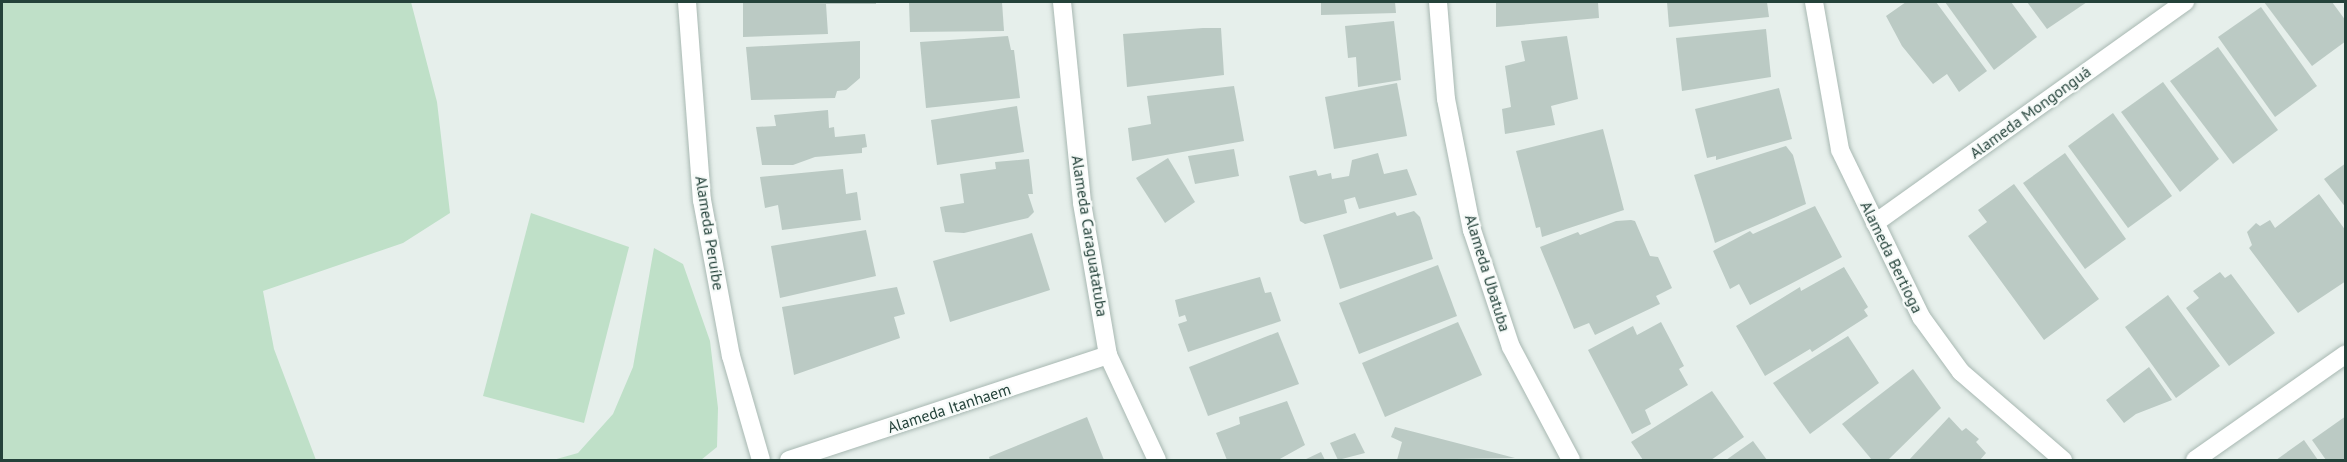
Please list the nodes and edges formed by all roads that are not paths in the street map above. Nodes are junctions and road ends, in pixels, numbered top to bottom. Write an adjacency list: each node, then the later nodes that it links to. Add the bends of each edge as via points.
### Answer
1 (687, 2): 9 (street, Alameda Peruíbe, via 702,200 731,356)
2 (1062, 2): 7 (street, Alameda Caraguatatuba, via 1082,203)
3 (1438, 2): 12 (street, Alameda Ubatuba, via 1446,99 1472,230 1511,347)
4 (1814, 2): 6 (street, Alameda Bertioga, via 1840,150)
5 (2185, 2): 6 (street, Alameda Mongonguá)
6 (1875, 223): 13 (street, Alameda Bertioga, via 1921,317 1961,372)
7 (1108, 354): 10 (street, Alameda Itanhaem); 11 (street, Alameda Caraguatatuba)
8 (2346, 354): 14 (street)
9 (761, 460)
10 (789, 460)
11 (1157, 460)
12 (1571, 460)
13 (2063, 460)
14 (2195, 460)

